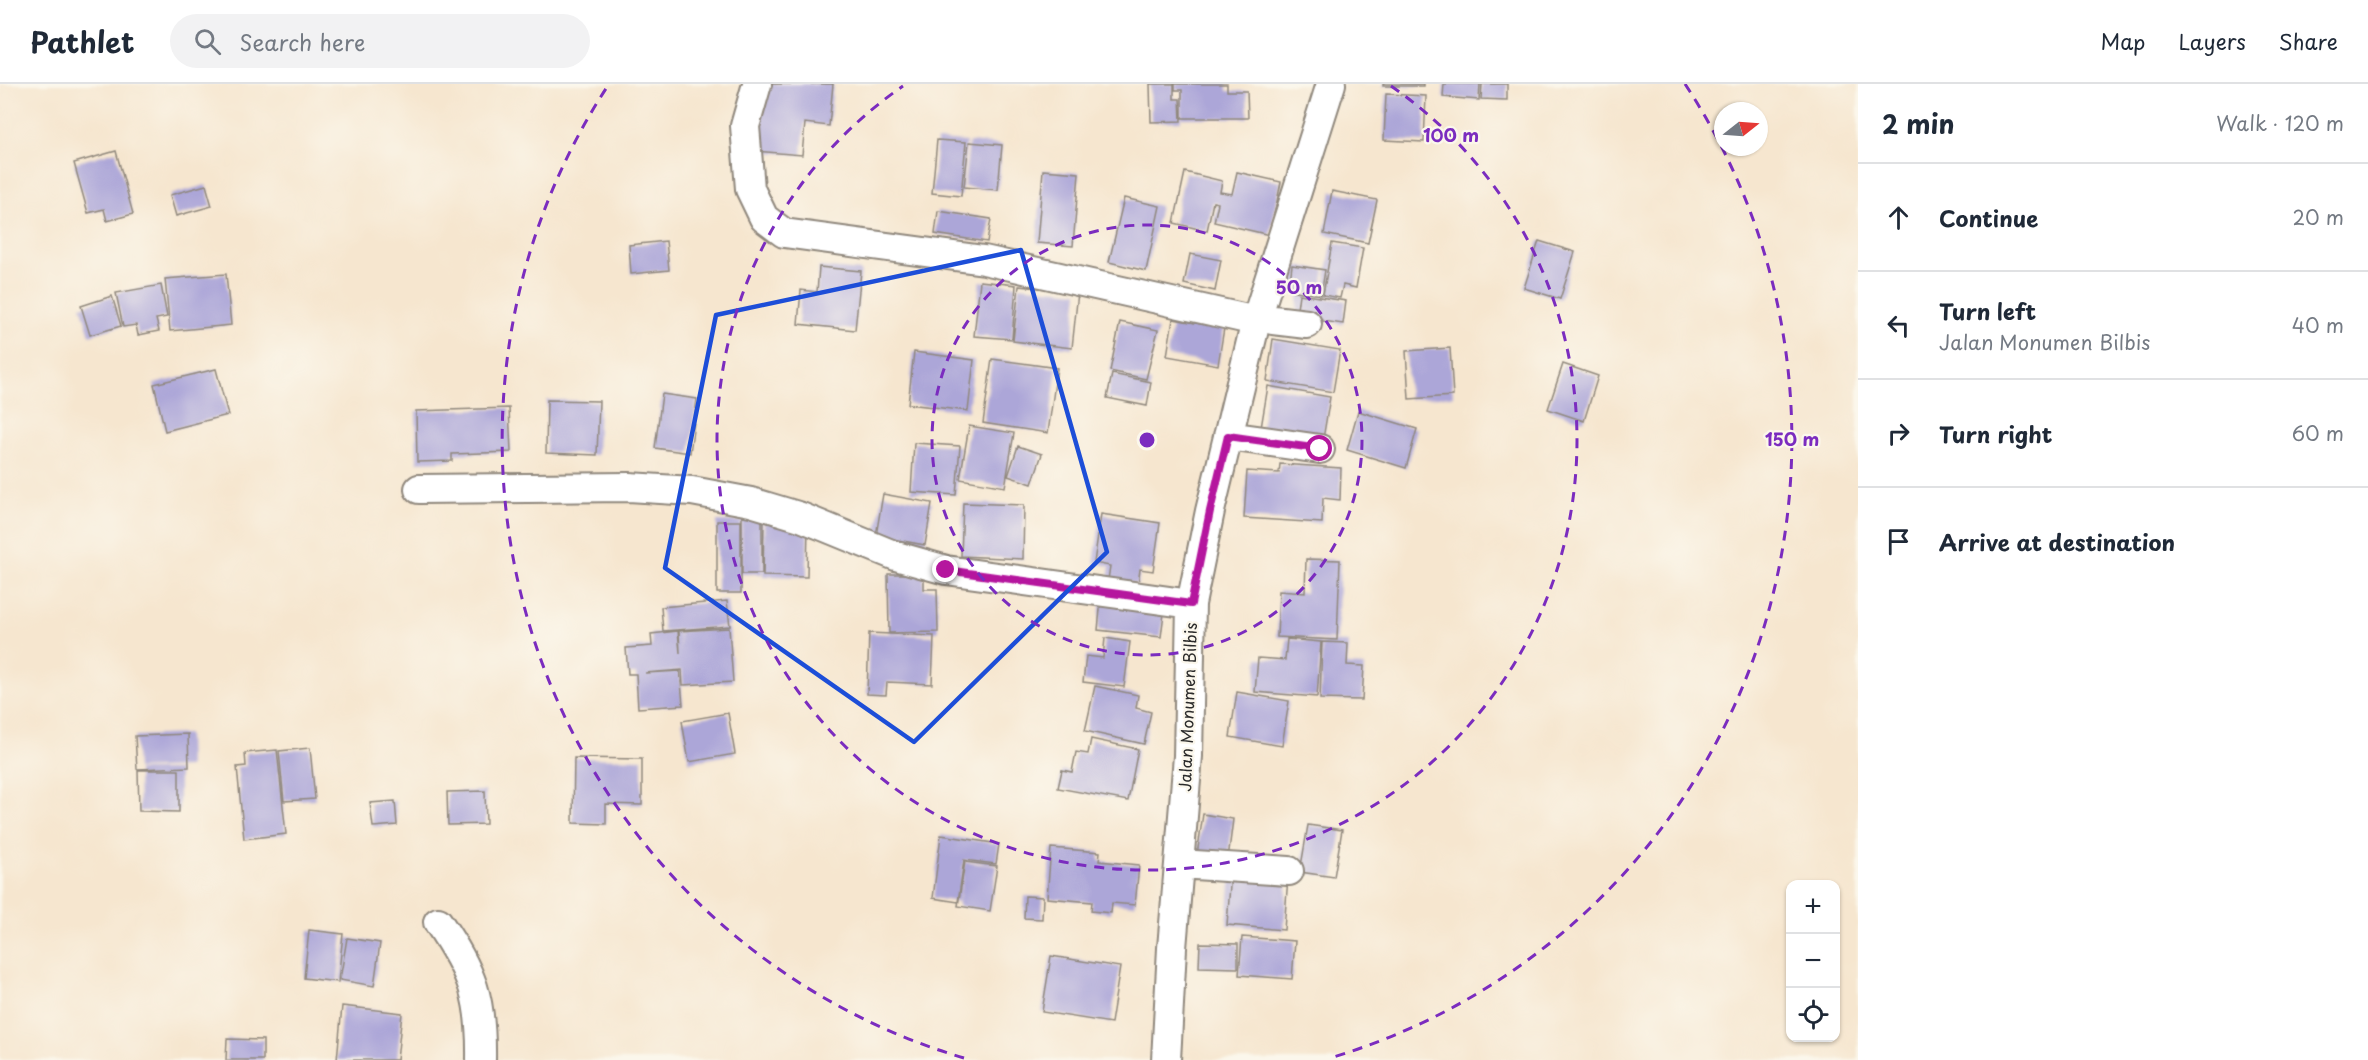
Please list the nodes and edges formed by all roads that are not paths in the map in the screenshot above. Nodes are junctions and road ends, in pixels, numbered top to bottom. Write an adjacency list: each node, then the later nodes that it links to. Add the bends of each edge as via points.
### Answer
1 (757, 84): 4 (street, via 745,126 750,189 764,218 784,233 984,260)
2 (1331, 84): 4 (street, Jalan Monumen Bilbis)
3 (1289, 260): 4 (street)
4 (1264, 320): 5 (street); 6 (street, Jalan Monumen Bilbis)
5 (1307, 324)
6 (1236, 437): 7 (street); 9 (street, Jalan Monumen Bilbis, via 1210,511)
7 (1320, 449)
8 (419, 489): 9 (street, via 629,487 692,491 791,514 896,556 946,570)
9 (1191, 604): 10 (street, Jalan Monumen Bilbis, via 1188,756)
10 (1179, 864): 11 (street); 14 (street, Jalan Monumen Bilbis)
11 (1288, 871)
12 (438, 922): 13 (street, via 469,972 479,1006)
13 (480, 1060)
14 (1166, 1060)

